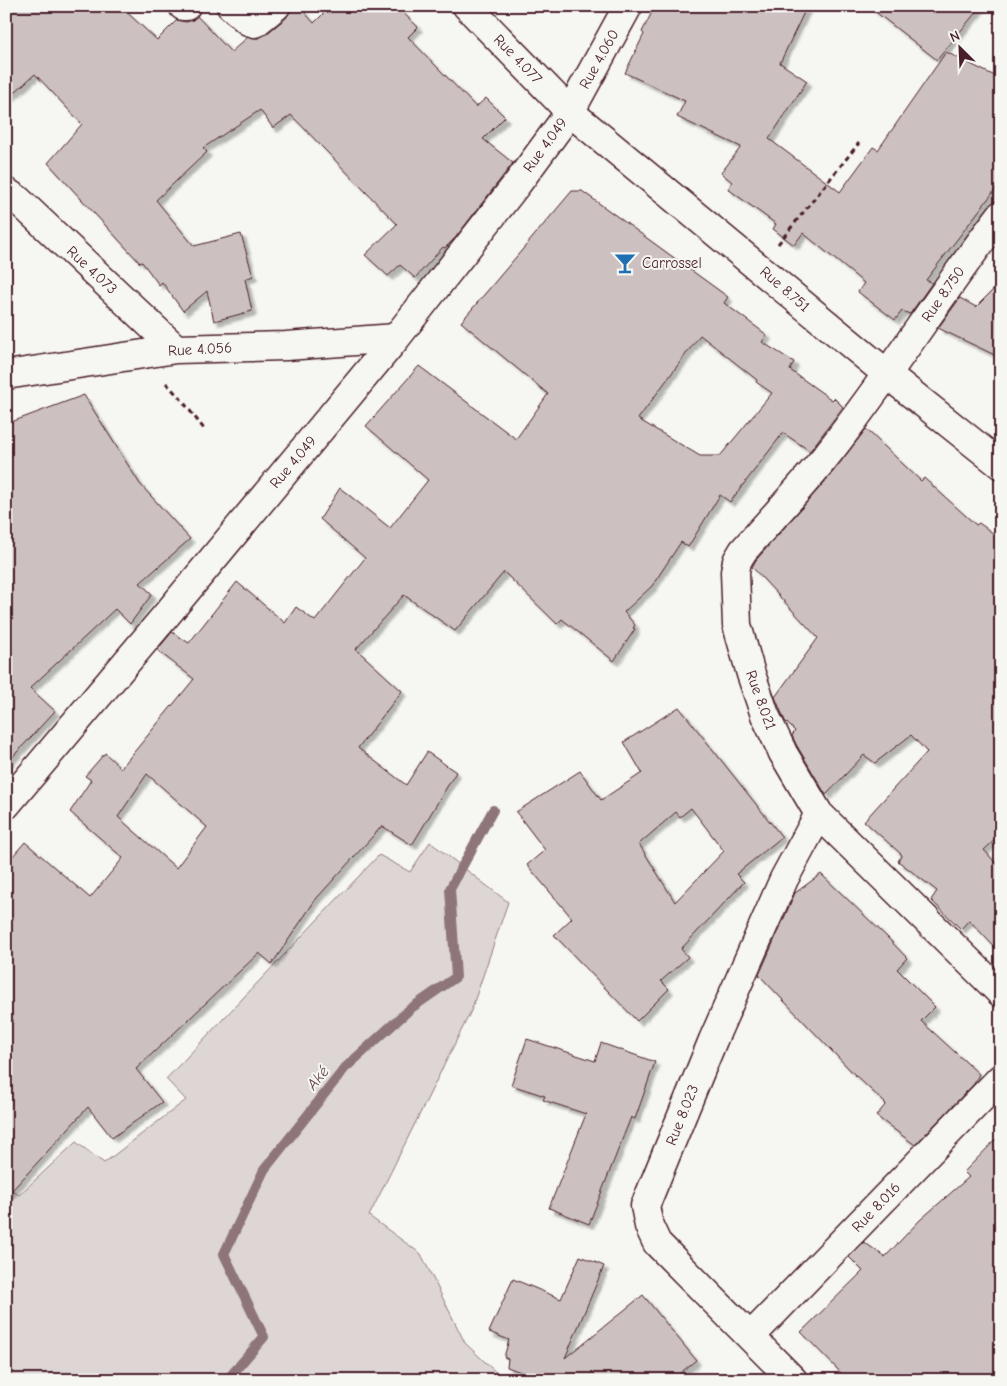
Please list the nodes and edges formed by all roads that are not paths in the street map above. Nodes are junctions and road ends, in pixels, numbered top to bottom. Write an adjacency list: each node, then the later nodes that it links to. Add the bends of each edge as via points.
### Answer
1 (231, 6): 2 (street, via 255,23)
2 (276, 6)
3 (467, 6): 5 (street, Rue 4.077)
4 (628, 6): 5 (street, Rue 4.060)
5 (570, 112): 8 (street, Rue 4.049); 10 (street, Rue 8.751)
6 (6, 192): 9 (street, Rue 4.073)
7 (1001, 215): 10 (street, Rue 8.750)
8 (396, 338): 9 (street, Rue 4.056); 13 (street, Rue 4.049)
9 (176, 349): 11 (street, Rue 4.056)
10 (887, 374): 12 (street, Rue 8.751); 14 (street, Rue 8.021, via 826,456 743,550 735,572 737,625 764,715)
11 (6, 375)
12 (1001, 465)
13 (6, 805)
14 (819, 814): 15 (street, Rue 8.021); 17 (street, Rue 8.023, via 776,897 645,1206 649,1226 657,1242)
15 (1001, 993)
16 (1001, 1078): 17 (street, Rue 8.016)
17 (752, 1336): 18 (street, Rue 8.023)
18 (793, 1380)

